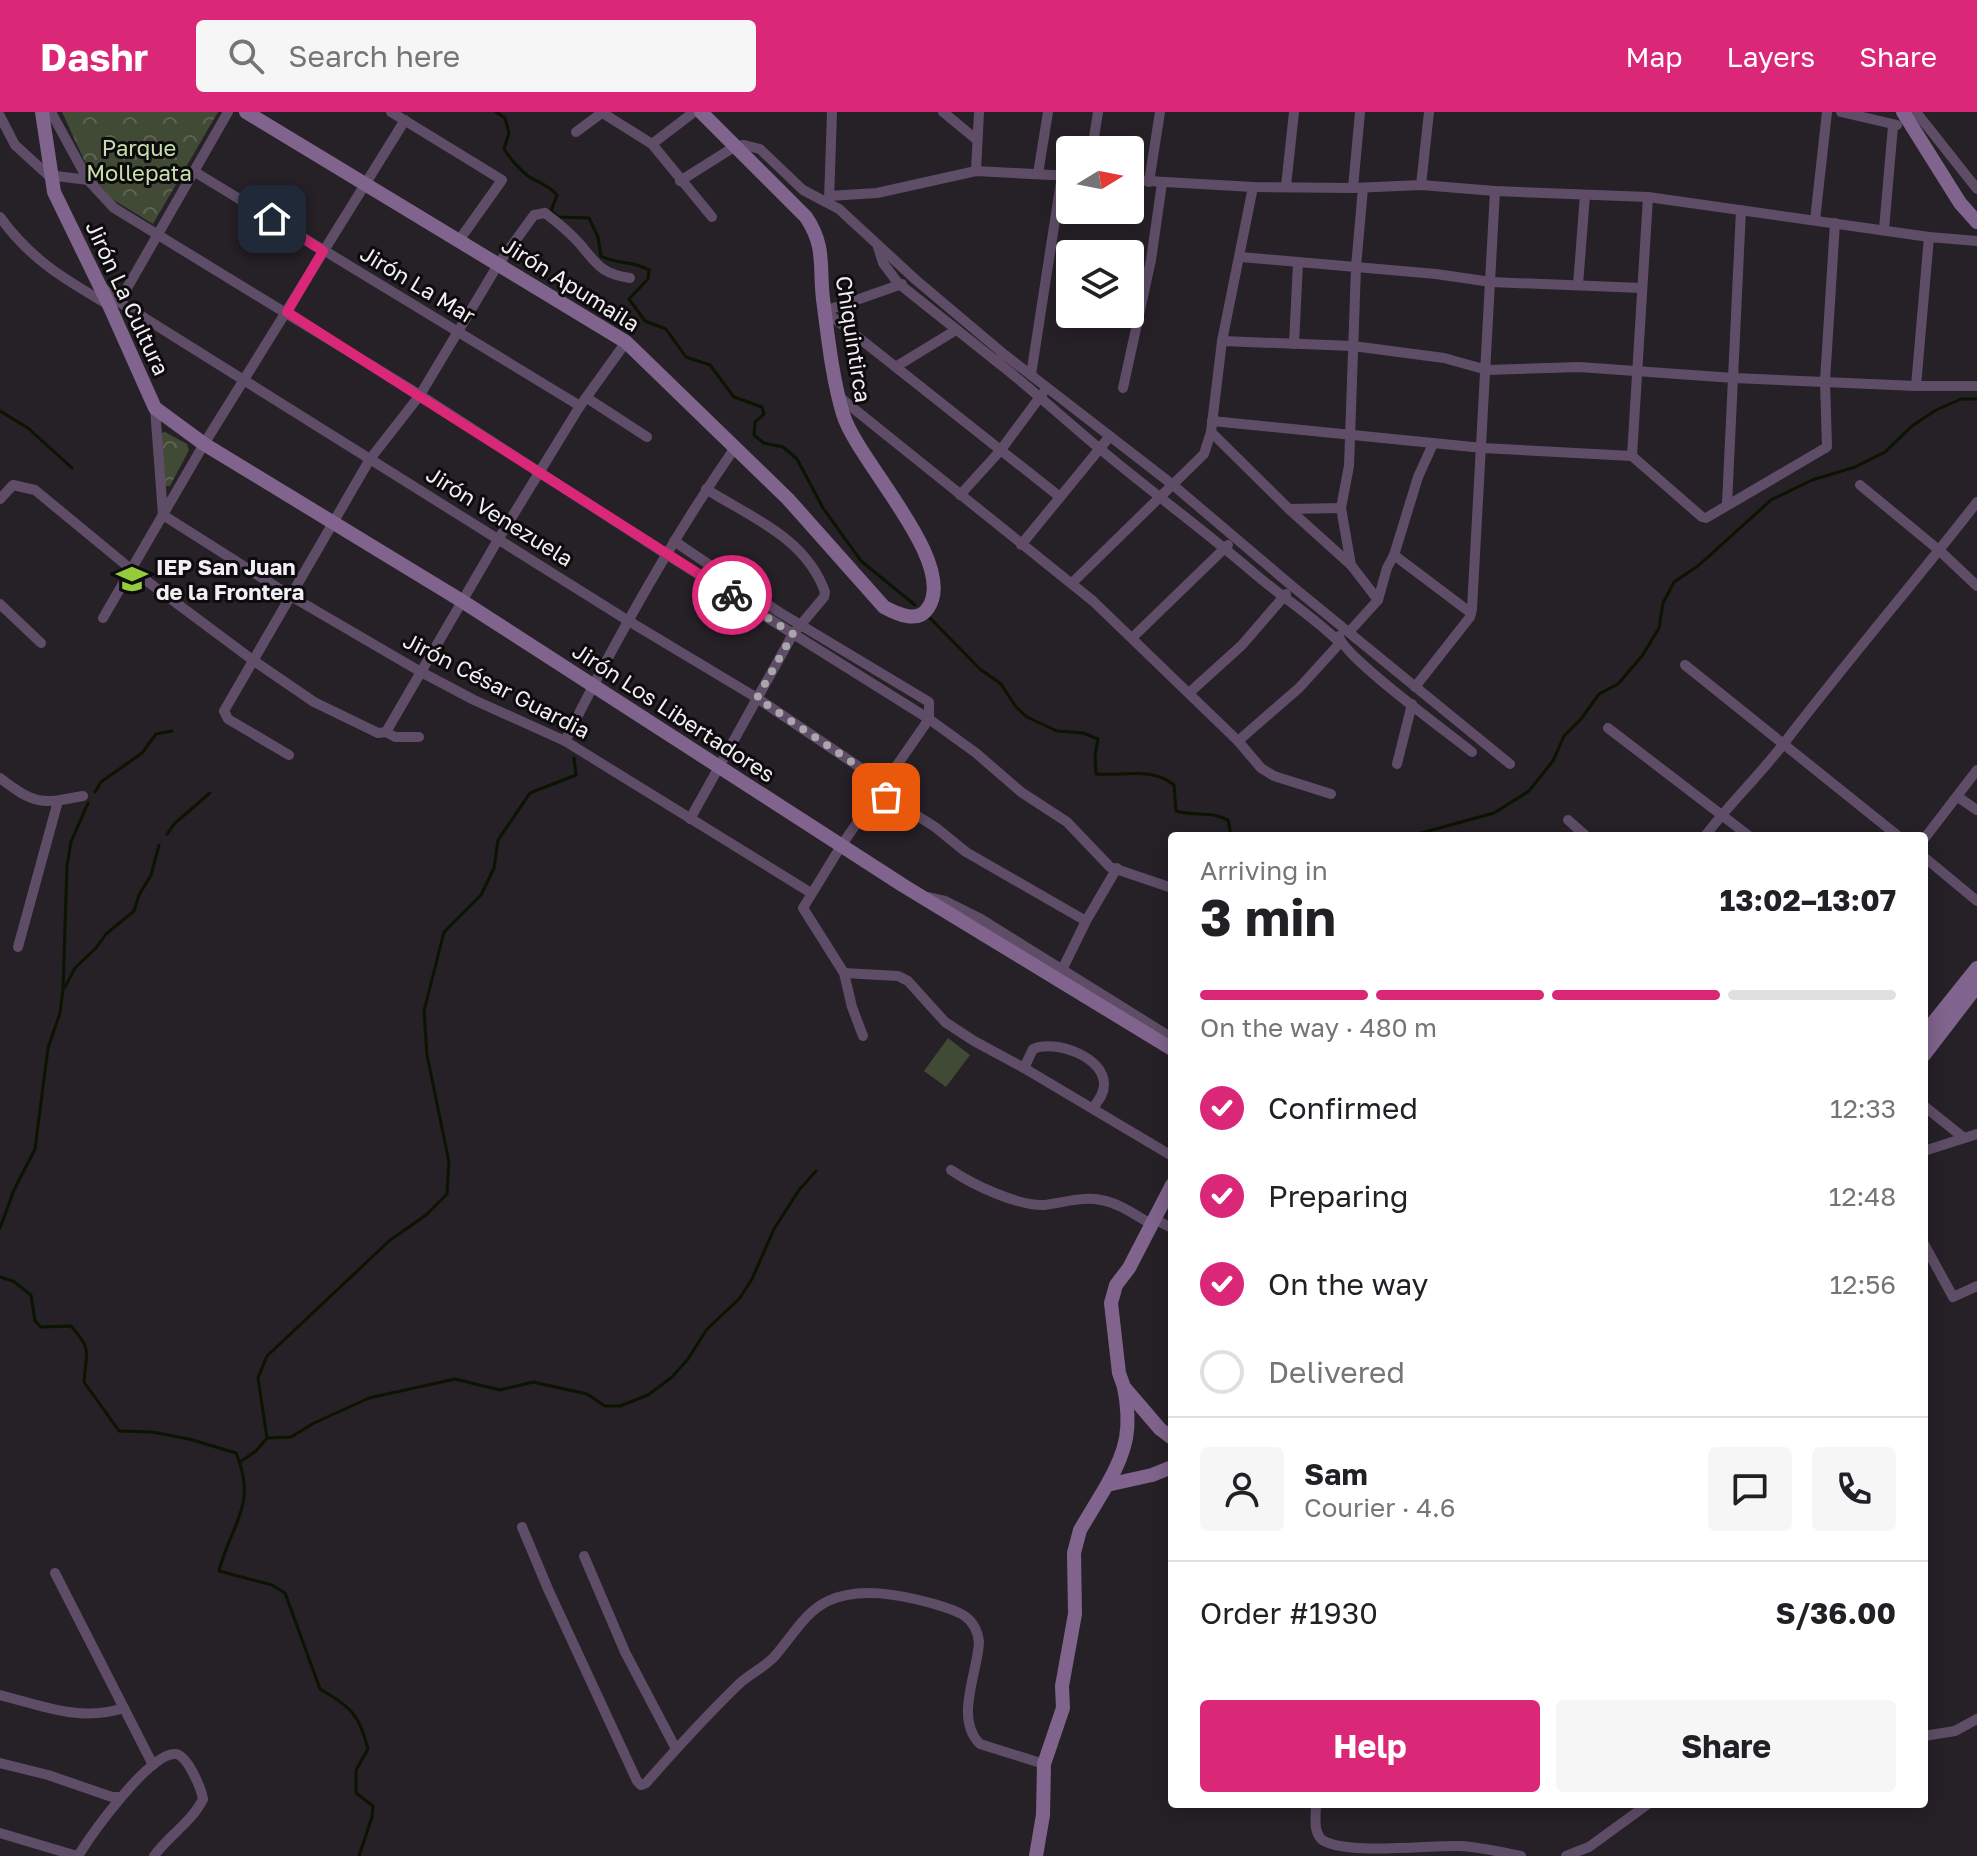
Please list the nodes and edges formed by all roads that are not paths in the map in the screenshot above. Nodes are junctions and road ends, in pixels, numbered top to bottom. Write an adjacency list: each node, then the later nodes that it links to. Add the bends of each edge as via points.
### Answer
1 (42, 112): 32 (street, Jirón La Cultura)
2 (51, 112): 33 (street)
3 (228, 112): 29 (street)
4 (246, 112): 37 (street, Jirón Apumaila)
5 (391, 112): 21 (street)
6 (602, 112): 23 (street); 26 (street)
7 (832, 112): 47 (street)
8 (942, 112): 25 (street)
9 (979, 112): 25 (street)
10 (1048, 112): 30 (street)
11 (1098, 112): 24 (street)
12 (1160, 112): 36 (street)
13 (1294, 112): 40 (street)
14 (1360, 112): 42 (street)
15 (1429, 112): 39 (street)
16 (1827, 112): 51 (street)
17 (1841, 112): 22 (street)
18 (703, 114): 26 (street); 27 (street, Chiquintirca)
19 (1909, 115): 22 (street); 43 (street); 52 (street, via 1960,203)
20 (0, 116): 32 (street, via 15,145)
21 (405, 120): 37 (street); 58 (street, via 502,180)
22 (1893, 126): 55 (street)
23 (576, 132)
24 (1094, 136)
25 (977, 140): 28 (street)
26 (652, 144): 34 (street)
27 (734, 147): 34 (street); 47 (street, via 760,149 803,190); 73 (street, Chiquintirca, via 818,235)
28 (976, 171): 30 (street); 47 (street)
29 (195, 172): 56 (street); 61 (street, Jirón La Mar)
30 (1038, 174): 31 (street)
31 (1056, 175)
32 (51, 176): 33 (street); 72 (street, Jirón La Cultura, via 97,282)
33 (88, 180): 56 (street, via 114,208)
34 (680, 181): 50 (street)
35 (1144, 181): 36 (street)
36 (1149, 182): 38 (street)
37 (363, 183): 58 (street, Jirón Apumaila); 61 (street)
38 (1162, 183): 41 (street); 91 (street)
39 (1421, 185): 42 (street); 44 (street)
40 (1286, 186): 41 (street); 42 (street)
41 (1253, 187): 62 (street)
42 (1358, 188): 65 (street)
43 (1977, 189)
44 (1495, 191): 45 (street); 68 (street)
45 (1585, 195): 46 (street); 70 (street)
46 (1648, 197): 48 (street); 71 (street)
47 (829, 200): 60 (street)
48 (1741, 210): 51 (street); 86 (street)
49 (0, 217): 72 (street, Jirón Venezuela, via 51,271)
50 (712, 217)
51 (1815, 220): 53 (street)
52 (1977, 222)
53 (1835, 223): 55 (street); 88 (street)
54 (1058, 224): 85 (street)
55 (1884, 229): 57 (street)
56 (157, 234): 72 (street); 74 (street)
57 (1929, 237): 59 (street); 89 (street)
58 (460, 239): 63 (street, Jirón Apumaila)
59 (1977, 241)
60 (878, 245): 67 (street); 69 (street, via 883,263)
61 (323, 251): 74 (street); 75 (street, Jirón La Mar)
62 (1241, 257): 64 (street); 77 (street)
63 (499, 263): 66 (street, via 534,215 545,213 601,269); 75 (street); 78 (street, Jirón Apumaila)
64 (1298, 263): 65 (street); 79 (street)
65 (1356, 267): 68 (street); 80 (street)
66 (630, 278)
67 (916, 280): 69 (street); 81 (street)
68 (1491, 282): 70 (street); 83 (street)
69 (900, 284): 73 (street); 76 (street)
70 (1578, 285): 71 (street)
71 (1642, 288): 84 (street)
72 (114, 303): 87 (street, Jirón Venezuela); 96 (street, Jirón La Cultura)
73 (825, 311): 82 (street); 94 (street, Chiquintirca)
74 (287, 312): 87 (street); 93 (street)
75 (458, 330): 93 (street); 95 (street, Jirón La Mar)
76 (956, 330): 81 (street); 82 (street)
77 (1222, 341): 79 (street); 97 (street)
78 (626, 342): 95 (street); 103 (street, Jirón Apumaila)
79 (1294, 344): 80 (street)
80 (1353, 346): 83 (street, via 1444,358); 98 (street)
81 (1001, 358): 85 (street); 92 (street)
82 (897, 366): 106 (street)
83 (1487, 370): 84 (street); 104 (street)
84 (1637, 370): 86 (street); 107 (street)
85 (1031, 375): 92 (street)
86 (1734, 378): 88 (street); 120 (street)
87 (244, 380): 101 (street); 108 (street, Jirón Venezuela)
88 (1825, 381): 89 (street); 120 (street, via 1824,451)
89 (1916, 386): 90 (street)
90 (1977, 386)
91 (1123, 388)
92 (1044, 392): 99 (street); 105 (street); 106 (street)
93 (420, 395): 108 (street); 109 (street)
94 (838, 396): 115 (street); 139 (street, Chiquintirca, via 849,431 930,561)
95 (584, 402): 100 (street, Jirón La Mar); 109 (street)
96 (155, 408): 101 (street, Jirón Los Libertadores); 123 (street)
97 (1212, 426): 98 (street); 111 (street, via 1204,454); 122 (street)
98 (1351, 435): 102 (street); 121 (street)
99 (1110, 436): 105 (street); 111 (street)
100 (647, 437)
101 (204, 444): 123 (street); 124 (street, Jirón Los Libertadores)
102 (1433, 444): 104 (street); 132 (street)
103 (736, 446): 113 (street); 139 (street, Jirón Apumaila, via 884,607 901,615 920,615)
104 (1483, 448): 107 (street); 144 (street)
105 (1099, 449): 116 (street); 117 (street)
106 (1000, 451): 115 (street); 116 (street)
107 (1632, 456): 120 (street, via 1703,518)
108 (370, 459): 124 (street); 125 (street, Jirón Venezuela)
109 (542, 472): 125 (street); 131 (street)
110 (13, 485): 114 (street); 118 (street); 134 (street, via 35,490)
111 (1173, 485): 117 (street); 126 (street)
112 (1860, 485): 130 (street)
113 (706, 489): 127 (street); 148 (street, via 795,544 807,557 825,592)
114 (0, 491)
115 (960, 495): 128 (street)
116 (1060, 497): 128 (street)
117 (1162, 497): 129 (street); 135 (street)
118 (0, 499)
119 (1977, 502): 130 (street)
120 (1727, 504)
121 (1341, 508): 122 (street); 133 (street)
122 (1289, 509): 133 (street)
123 (163, 515): 134 (street); 138 (street, Jirón César Guardia)
124 (332, 524): 138 (street); 142 (street, Jirón Los Libertadores)
125 (499, 538): 142 (street); 146 (street, Jirón Venezuela)
126 (1235, 538): 129 (street); 136 (street)
127 (674, 541): 131 (street); 148 (street)
128 (1021, 545): 135 (street)
129 (1225, 548): 140 (street); 151 (street)
130 (1940, 551): 137 (street); 168 (street)
131 (666, 554): 146 (street); 150 (street)
132 (1394, 555): 141 (street); 144 (street)
133 (1351, 565): 141 (street)
134 (132, 570): 145 (street); 154 (street)
135 (1072, 583): 151 (street)
136 (1292, 586): 140 (street); 147 (street)
137 (1977, 586)
138 (289, 595): 154 (street); 156 (street, Jirón César Guardia)
139 (934, 596)
140 (1283, 598): 153 (street); 159 (street)
141 (1378, 600): 149 (street)
142 (462, 601): 156 (street); 157 (street, Jirón Los Libertadores)
143 (0, 604): 152 (street)
144 (1471, 613): 158 (street)
145 (103, 618)
146 (627, 620): 157 (street); 160 (street, Jirón Venezuela)
147 (1337, 622): 149 (street); 153 (street)
148 (801, 624): 150 (street); 162 (street, via 927,700)
149 (1349, 632): 158 (street)
150 (793, 634): 160 (street); 162 (street)
151 (1133, 637): 159 (street)
152 (41, 643)
153 (1340, 643): 161 (street); 167 (street, via 1299,688)
154 (254, 661): 164 (street, via 314,702); 170 (street, via 224,711 228,719)
155 (1685, 665): 168 (street)
156 (421, 672): 164 (street); 166 (street, Jirón César Guardia)
157 (593, 685): 166 (street); 173 (street, Jirón Los Libertadores)
158 (1415, 687): 172 (street)
159 (1189, 693): 167 (street)
160 (757, 698): 173 (street); 176 (street, Jirón Venezuela)
161 (1412, 704): 169 (street); 171 (street)
162 (929, 719): 176 (street); 192 (street, via 1067,822 1110,867)
163 (1608, 728): 182 (street)
164 (382, 732): 165 (street)
165 (419, 737)
166 (565, 741): 183 (street, Jirón César Guardia)
167 (1238, 741): 177 (street, via 1274,776)
168 (1784, 743): 182 (street); 188 (street)
169 (1472, 752)
170 (289, 755)
171 (1397, 764)
172 (1510, 764)
173 (718, 767): 183 (street); 190 (street, Jirón Los Libertadores)
174 (1977, 770): 179 (street)
175 (0, 778): 180 (street, via 33,801)
176 (881, 787): 190 (street); 196 (street, Jirón Venezuela, via 966,852)
177 (1331, 794)
178 (83, 796): 180 (street)
179 (1958, 797): 181 (street); 189 (street)
180 (58, 801): 197 (street)
181 (1977, 810)
182 (1722, 814): 186 (street); 187 (street)
183 (690, 819): 194 (street, Jirón César Guardia)
184 (1568, 820): 185 (street)
185 (1582, 832)
186 (1708, 832)
187 (1744, 832)
188 (1893, 832)
189 (1928, 834)
190 (841, 846): 194 (street); 200 (street, Jirón Los Libertadores)
191 (1928, 860): 195 (street)
192 (1117, 868): 193 (street); 196 (street)
193 (1168, 887)
194 (811, 893): 199 (street, via 803,913)
195 (1977, 901)
196 (1086, 921): 200 (street)
197 (18, 947)
198 (1977, 968): 202 (street)
199 (844, 973): 203 (street); 207 (street, via 904,978 945,1022)
200 (1060, 973): 204 (street); 205 (street, Jirón Los Libertadores)
201 (1977, 986): 206 (street)
202 (1928, 1029)
203 (863, 1036)
204 (1168, 1036)
205 (1168, 1046)
206 (1928, 1050)
207 (1024, 1068): 208 (street); 208 (street, via 1033,1049 1043,1044 1095,1064 1104,1087)
208 (1093, 1108): 213 (street)
209 (1928, 1109): 211 (street)
210 (1977, 1134): 211 (street)
211 (1964, 1138): 212 (street)
212 (1928, 1150)
213 (1168, 1154)
214 (951, 1170): 216 (street, via 968,1182 1023,1201 1043,1205 1102,1200)
215 (1168, 1193): 216 (street)
216 (1153, 1221): 217 (street); 220 (street, via 1111,1303)
217 (1168, 1227)
218 (1928, 1251): 219 (street, via 1953,1297)
219 (1977, 1286)
220 (1124, 1387): 221 (street); 223 (street, via 1129,1431)
221 (1168, 1435)
222 (1168, 1469): 223 (street)
223 (1107, 1485): 233 (street, via 1080,1530 1074,1553 1075,1614 1063,1708)
224 (522, 1527): 231 (street, via 639,1784 646,1783)
225 (584, 1556): 231 (street, via 625,1652)
226 (55, 1573): 228 (street)
227 (0, 1695): 228 (street, via 85,1715)
228 (124, 1708): 234 (street)
229 (1977, 1719): 230 (street, via 1955,1731)
230 (1928, 1735)
231 (676, 1749): 233 (street, via 818,1608 845,1595 863,1594 911,1597 968,1617 979,1642 967,1719 974,1738)
232 (0, 1763): 235 (street)
233 (1044, 1764): 241 (street)
234 (153, 1765): 235 (street); 240 (street, via 171,1754 184,1757 203,1799)
235 (121, 1797): 239 (street)
236 (1316, 1808): 242 (street, via 1319,1838 1339,1849 1464,1846)
237 (1643, 1808): 243 (street, via 1589,1847)
238 (0, 1833): 239 (street)
239 (77, 1856)
240 (154, 1856)
241 (1036, 1856)
242 (1521, 1856)
243 (1566, 1856)

